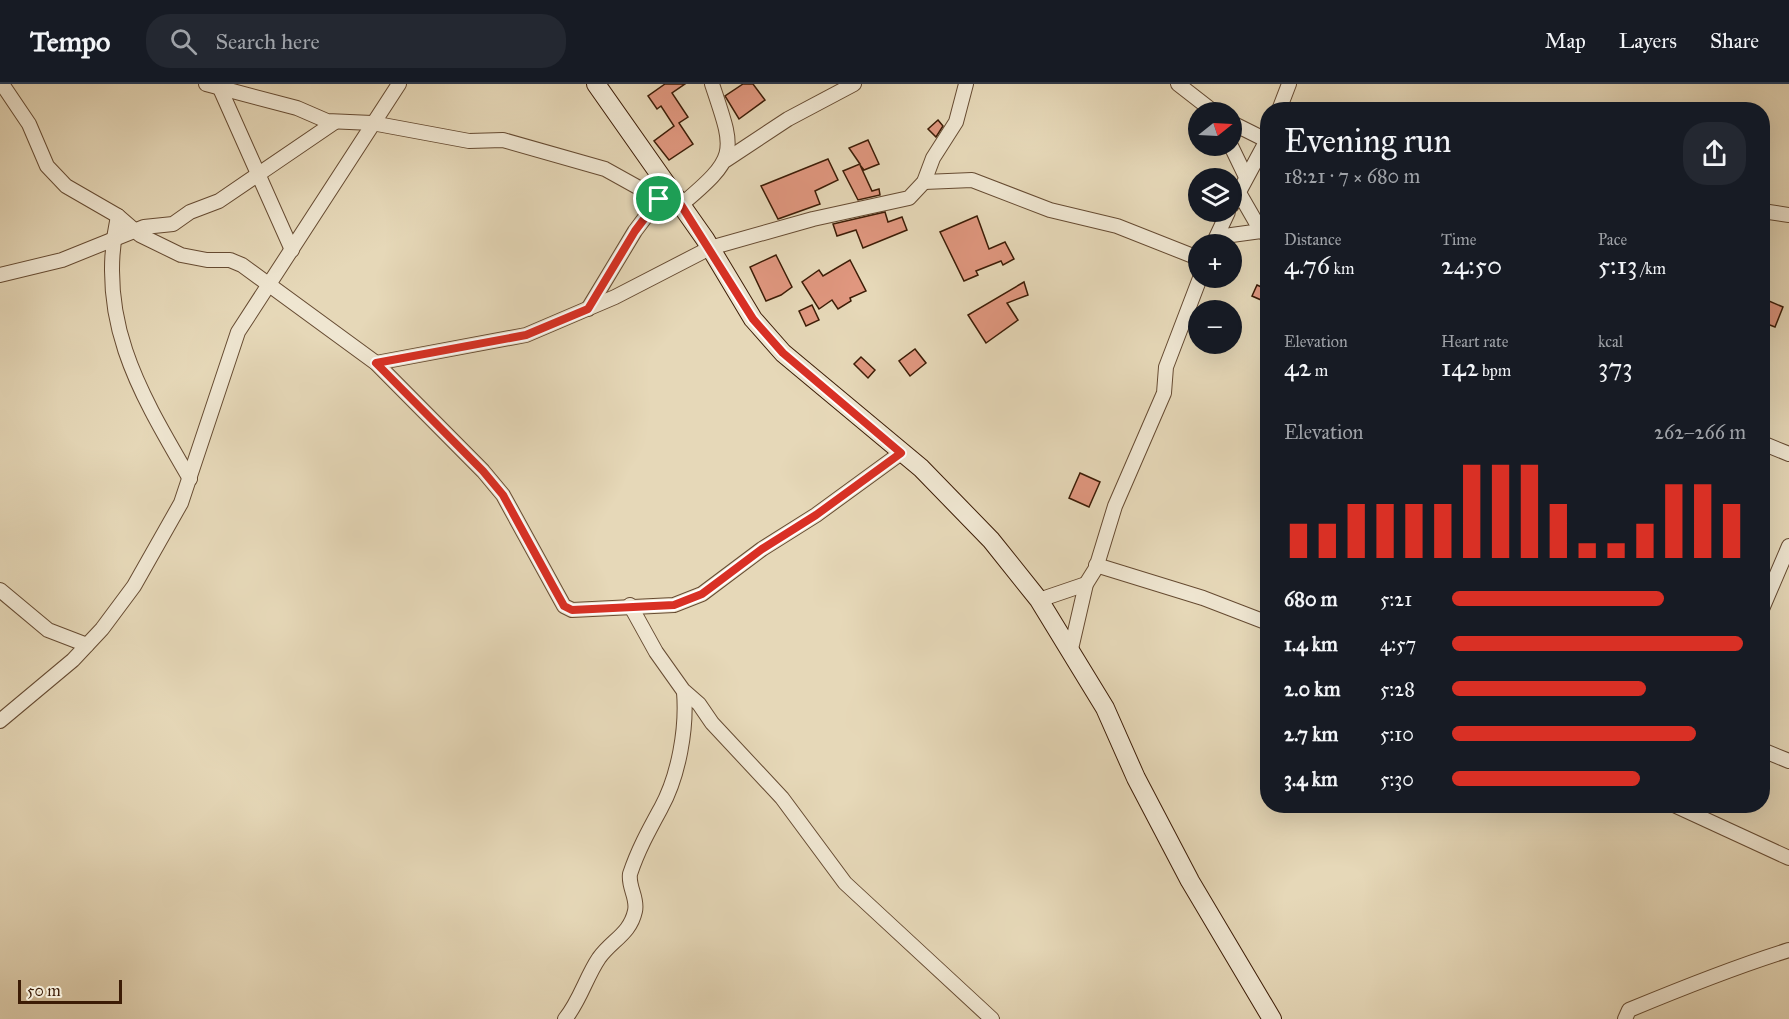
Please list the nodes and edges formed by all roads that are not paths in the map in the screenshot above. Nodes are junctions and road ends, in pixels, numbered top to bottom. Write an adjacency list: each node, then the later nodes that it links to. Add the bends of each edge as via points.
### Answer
1 (2, 84): 28 (street, via 29,124 47,166 66,186)
2 (399, 84): 13 (street)
3 (596, 84): 25 (street)
4 (712, 84): 18 (street, via 729,136)
5 (854, 84): 18 (street, via 788,119)
6 (966, 84): 21 (street, via 956,122 933,158)
7 (1178, 84): 10 (street)
8 (1289, 84): 11 (street)
9 (215, 86): 12 (street); 19 (street)
10 (1201, 102)
11 (1282, 102)
12 (335, 122): 13 (street); 19 (street)
13 (372, 123): 24 (street, via 470,141 503,140 605,169); 35 (street)
14 (1242, 128): 15 (street)
15 (1260, 137)
16 (1260, 152): 20 (street)
17 (1236, 156): 20 (street)
18 (726, 160): 25 (street, via 715,177)
19 (258, 176): 30 (street, via 172,224); 35 (street)
20 (1246, 177): 22 (street)
21 (924, 182): 34 (street, via 909,198 813,219); 36 (street, via 972,180 1050,210 1118,226)
22 (1242, 184)
23 (1242, 197): 29 (street)
24 (659, 199): 25 (street); 40 (street)
25 (681, 205): 34 (street)
26 (1770, 212): 27 (street)
27 (1789, 215)
28 (118, 216): 30 (street); 33 (street)
29 (1260, 227)
30 (134, 231): 33 (street); 38 (street, via 181,255 236,263)
31 (1260, 234): 32 (street)
32 (1242, 237)
33 (113, 239): 37 (street, via 62,260); 45 (street, via 117,320 124,354 142,395)
34 (710, 248): 40 (street); 43 (street, via 753,319 783,353)
35 (292, 250): 38 (street)
36 (1188, 254)
37 (0, 275)
38 (268, 284): 41 (street); 45 (street, via 238,332)
39 (1196, 288): 47 (street, via 1166,367 1164,393 1115,506)
40 (588, 309): 41 (street, via 526,335)
41 (376, 363): 52 (street, via 503,495 564,606 572,610)
42 (1770, 447): 44 (street)
43 (901, 453): 51 (street, via 921,468 991,540); 52 (street, via 702,594 674,605)
44 (1789, 454)
45 (190, 479): 54 (street, via 135,586)
46 (1789, 546): 50 (street)
47 (1096, 565): 48 (street); 53 (street, via 1203,597)
48 (1086, 584): 51 (street); 55 (street)
49 (0, 590): 54 (street, via 48,630)
50 (1770, 590)
51 (1039, 600): 55 (street)
52 (630, 605): 56 (street)
53 (1260, 620)
54 (87, 645): 57 (street)
55 (1071, 649): 65 (street, via 1105,708 1136,778 1190,881)
56 (684, 692): 63 (street, via 687,721 678,761 630,874 636,901 629,927 601,956); 64 (street, via 782,798 844,883)
57 (0, 721)
58 (1770, 753): 59 (street)
59 (1789, 761)
60 (1702, 813): 61 (street)
61 (1789, 859)
62 (1789, 950): 66 (street, via 1740,965 1629,1010)
63 (565, 1019)
64 (992, 1019)
65 (1272, 1019)
66 (1624, 1019)

